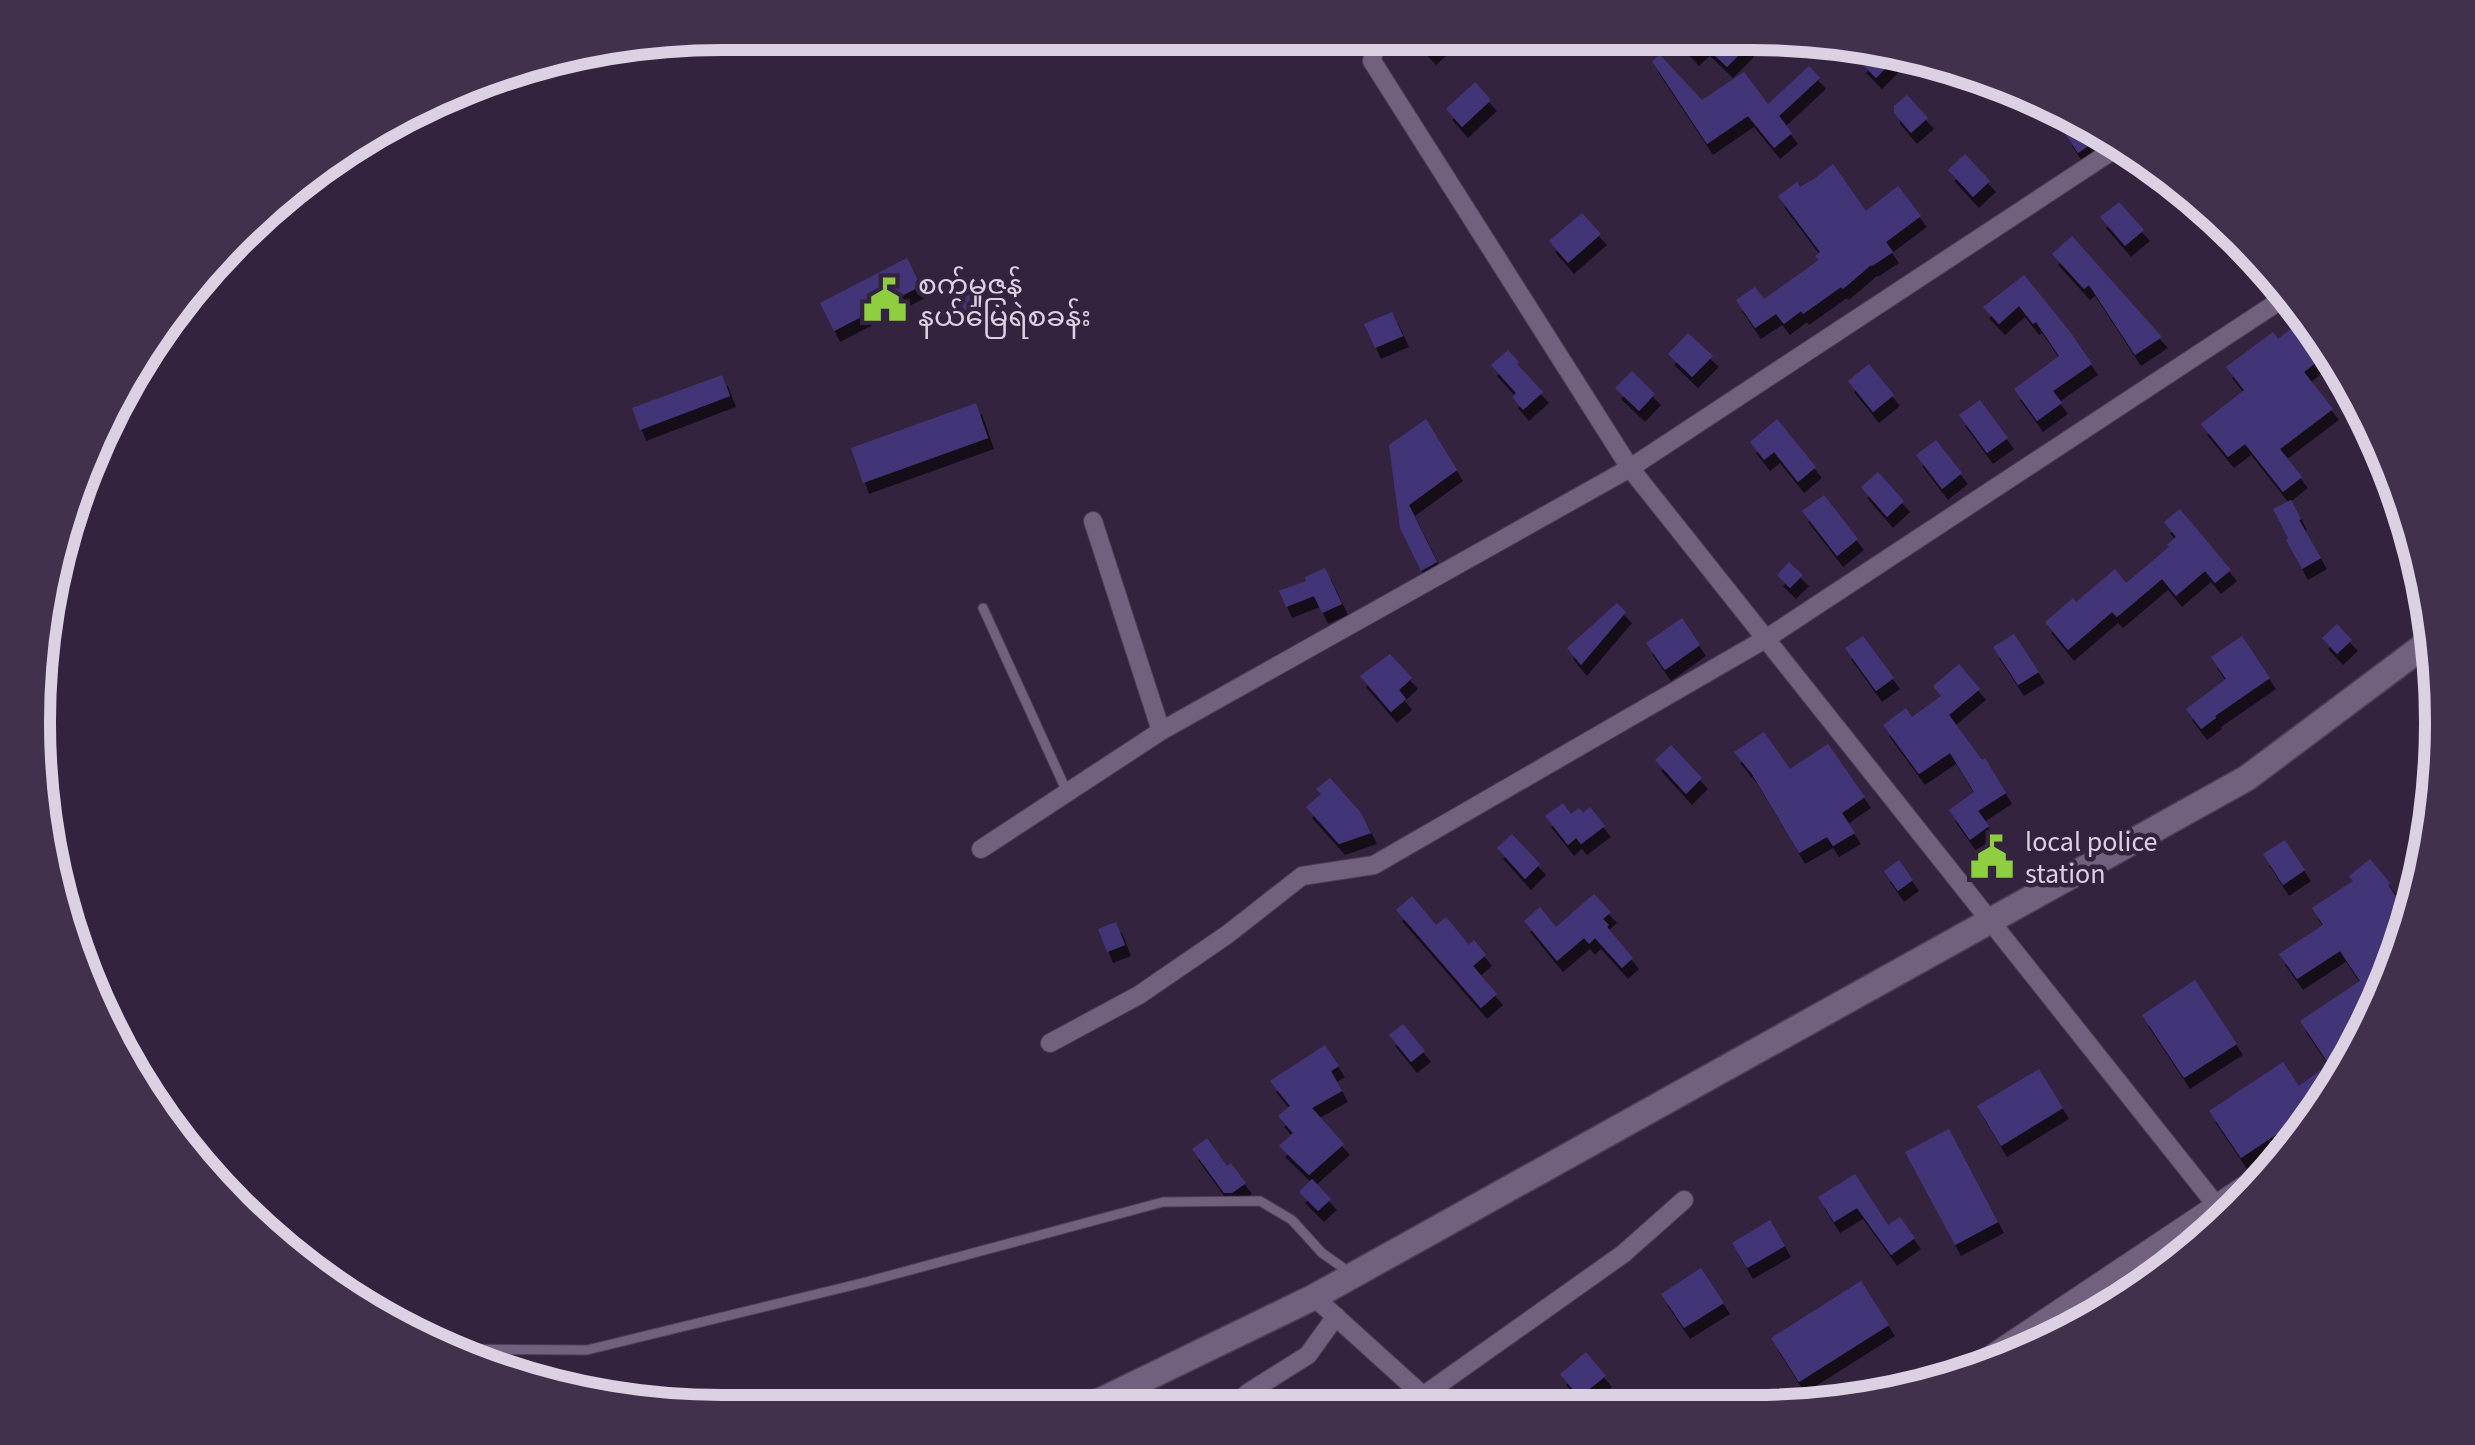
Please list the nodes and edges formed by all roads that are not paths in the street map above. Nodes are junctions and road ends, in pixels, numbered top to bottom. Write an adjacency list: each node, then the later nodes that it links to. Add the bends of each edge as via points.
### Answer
1 (1374, 50): 4 (street, via 1372,60)
2 (2109, 153): 4 (street)
3 (2277, 302): 7 (street)
4 (1630, 468): 7 (street); 9 (street)
5 (1093, 521): 9 (street)
6 (983, 608): 10 (lane)
7 (1767, 638): 12 (street); 13 (street, via 1374,866 1302,876 1139,994)
8 (2420, 648): 12 (main road, via 2247,778)
9 (1161, 731): 10 (street)
10 (1068, 792): 11 (street)
11 (981, 849)
12 (1990, 923): 16 (street); 18 (main road)
13 (1050, 1042)
14 (2236, 1190): 16 (street)
15 (1684, 1200): 25 (street, via 1623,1254)
16 (2216, 1203): 17 (street); 21 (street)
17 (2219, 1207)
18 (1352, 1275): 19 (main road); 22 (lane, via 1292,1220 1260,1201 1163,1202 587,1350)
19 (1314, 1297): 20 (street); 23 (main road)
20 (1336, 1316): 24 (street, via 1308,1354); 25 (street)
21 (2001, 1347)
22 (479, 1349)
23 (1112, 1395)
24 (1246, 1395)
25 (1424, 1395)

